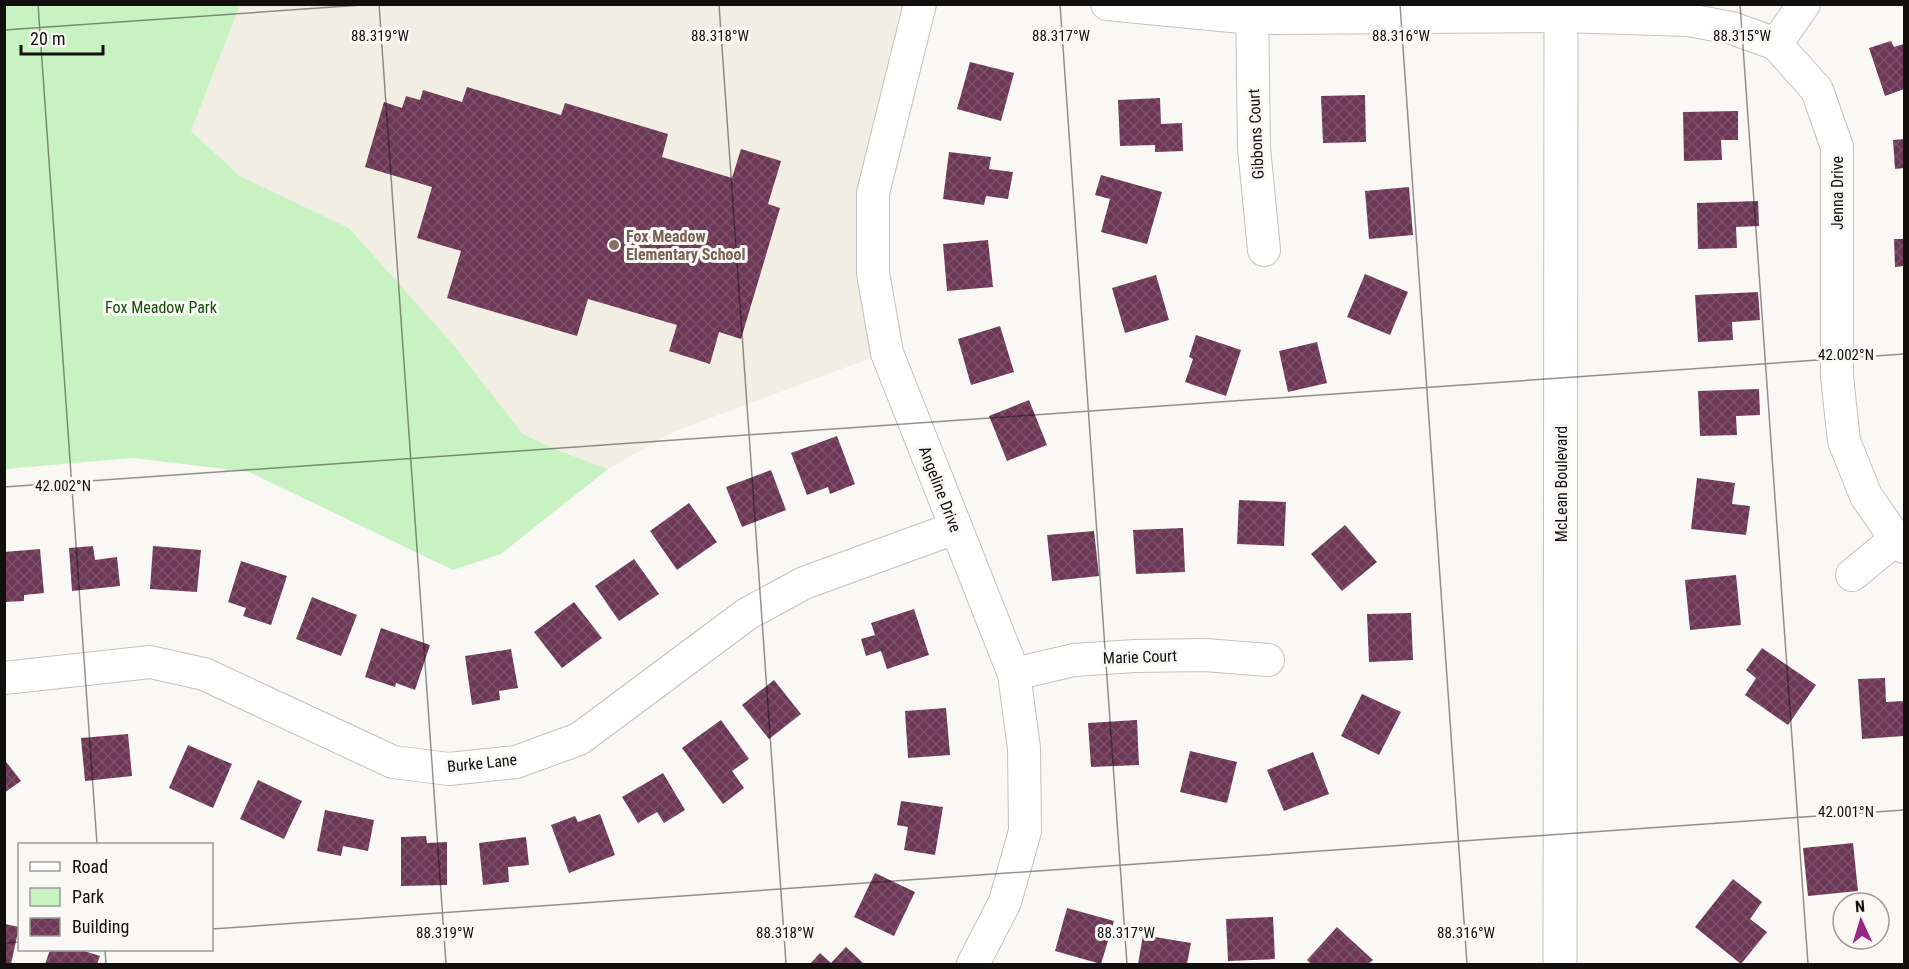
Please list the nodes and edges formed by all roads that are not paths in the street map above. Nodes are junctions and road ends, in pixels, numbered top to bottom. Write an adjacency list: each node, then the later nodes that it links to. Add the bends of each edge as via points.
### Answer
1 (920, 4): 8 (street, Angeline Drive, via 873,193 873,273 886,353)
2 (1107, 4): 5 (street, Jenna Drive)
3 (1804, 4): 6 (street)
4 (1562, 10): 5 (street, Jenna Drive, via 1415,15); 6 (street, Jenna Drive, via 1689,20 1732,28); 15 (main road, McLean Boulevard)
5 (1252, 11): 7 (street, Gibbons Court, via 1254,148)
6 (1776, 44): 9 (street, Jenna Drive, via 1816,90 1837,147 1837,377 1844,441 1866,496)
7 (1264, 250)
8 (955, 528): 12 (street, Angeline Drive); 13 (street, Burke Lane, via 804,583 747,614 579,739 516,762 449,769 393,762 204,674 150,662)
9 (1900, 543): 10 (street)
10 (1852, 575)
11 (1268, 660): 12 (street, Marie Court, via 1205,655 1135,656 1074,660)
12 (1014, 674): 14 (street, Angeline Drive, via 1024,748 1024,831 1005,902)
13 (4, 678)
14 (973, 964)
15 (1560, 964)

